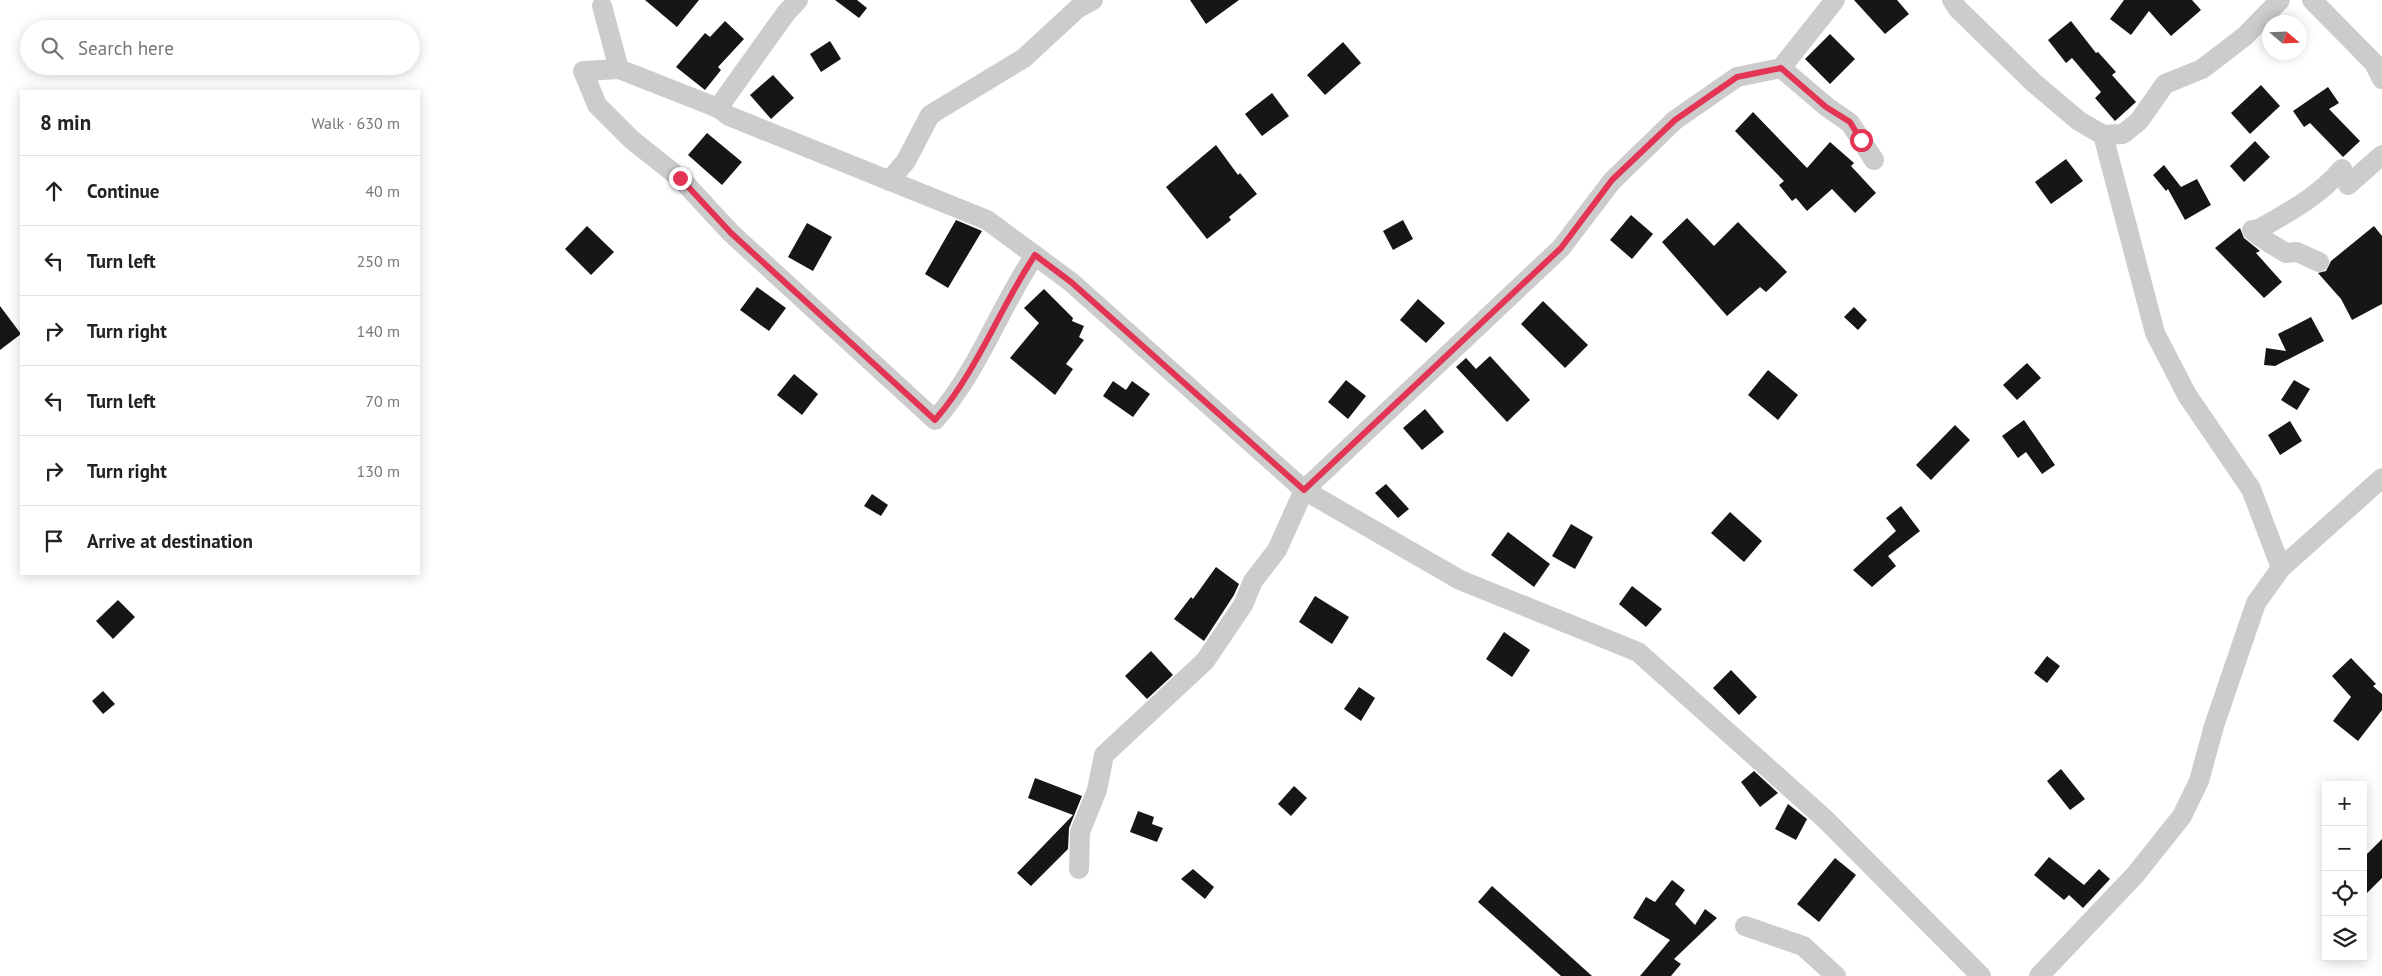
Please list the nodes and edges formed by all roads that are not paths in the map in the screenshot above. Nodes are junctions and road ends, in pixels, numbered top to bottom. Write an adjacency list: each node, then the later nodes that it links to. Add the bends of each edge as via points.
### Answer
1 (798, 0): 11 (street)
2 (1093, 0): 15 (street, via 1077,9 1024,58 930,115 906,160)
3 (1835, 0): 8 (street)
4 (1952, 0): 12 (street, via 2034,83 2079,121)
5 (2280, 0): 12 (street, via 2244,36 2202,70 2165,84 2139,122 2123,134)
6 (2312, 0): 10 (street, via 2374,63)
7 (598, 2): 9 (street)
8 (1781, 68): 14 (street, via 1826,107 1850,122); 19 (street, via 1737,77 1675,120 1612,180 1561,248)
9 (619, 69): 11 (street); 16 (street, via 583,71 597,105 632,140 680,178 731,233 935,420 972,369 1015,286)
10 (2382, 79)
11 (718, 108): 15 (street, via 729,116)
12 (2103, 135): 20 (street, via 2155,333 2187,395 2251,489)
13 (2382, 155): 17 (street, via 2348,185 2342,169 2303,204 2252,230 2262,240 2286,253 2297,252)
14 (1874, 160)
15 (889, 181): 16 (street, via 987,220)
16 (1035, 255): 19 (street, via 1071,282)
17 (2319, 262)
18 (2382, 478): 20 (street)
19 (1304, 490): 21 (street, via 1277,550 1205,661 1104,755 1097,790 1080,832); 24 (street, via 1460,580 1638,652 1824,819)
20 (2281, 568): 25 (street, via 2256,603 2199,781 2182,816 2134,875)
21 (1078, 869)
22 (1745, 926): 23 (street, via 1803,946)
23 (1836, 976)
24 (1981, 976)
25 (2039, 976)

